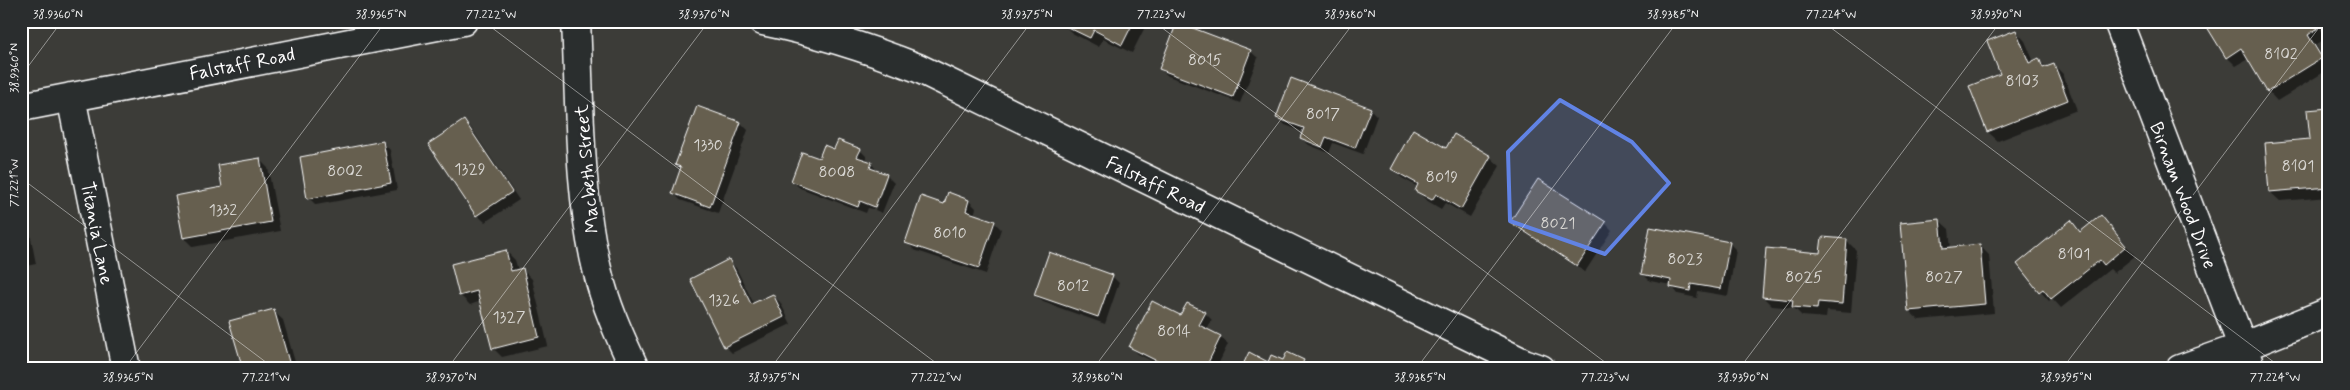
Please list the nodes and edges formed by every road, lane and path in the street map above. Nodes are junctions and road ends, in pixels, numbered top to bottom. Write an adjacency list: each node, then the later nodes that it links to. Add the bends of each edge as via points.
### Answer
1 (463, 21): 5 (street, Falstaff Road)
2 (576, 21): 10 (street, Macbeth Street, via 586,213 597,270 616,327)
3 (763, 21): 11 (street, Falstaff Road, via 875,51 918,68)
4 (2118, 21): 8 (street, Birnam Wood Drive)
5 (71, 97): 6 (street, Falstaff Road); 9 (street, Titania Lane)
6 (21, 107)
7 (2329, 312): 8 (street)
8 (2246, 358): 12 (street)
9 (126, 369)
10 (635, 369)
11 (1541, 369)
12 (2180, 369)

